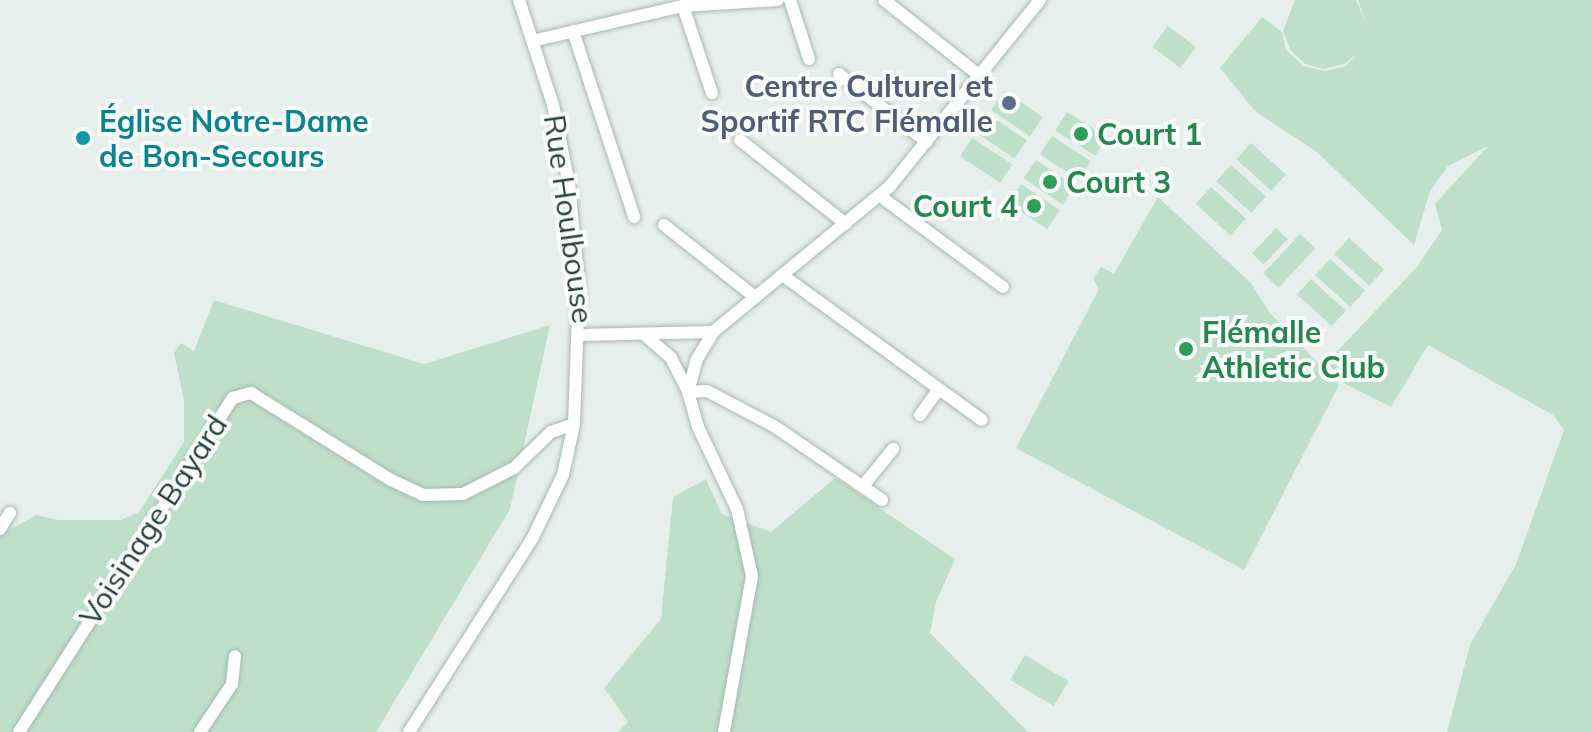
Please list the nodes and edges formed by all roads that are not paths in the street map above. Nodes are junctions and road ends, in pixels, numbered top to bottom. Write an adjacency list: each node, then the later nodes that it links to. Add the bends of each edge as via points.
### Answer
1 (519, 0): 8 (street, Rue Houlbouse)
2 (778, 0): 6 (street)
3 (790, 0): 9 (street)
4 (884, 0): 11 (street)
5 (1040, 0): 11 (street)
6 (683, 6): 7 (street); 12 (street)
7 (573, 31): 8 (street); 16 (street, Rue Houlbouse)
8 (532, 41): 23 (street, Rue Houlbouse, via 566,164)
9 (809, 59)
10 (839, 74): 14 (street)
11 (980, 76): 14 (street)
12 (712, 93)
13 (740, 140): 17 (street)
14 (927, 142): 15 (street)
15 (880, 196): 17 (street); 20 (street)
16 (634, 217)
17 (846, 224): 19 (street)
18 (664, 225): 21 (street)
19 (785, 277): 21 (street); 25 (street)
20 (1003, 287)
21 (755, 297): 22 (street)
22 (713, 332): 24 (street, Rue Houlbouse); 26 (street, via 697,359)
23 (580, 335): 24 (street, Rue Houlbouse); 29 (street)
24 (646, 336): 26 (street, via 671,358)
25 (939, 389): 27 (street); 28 (street)
26 (688, 392): 31 (street, via 707,391 774,426); 39 (street, via 698,427 737,509 752,576)
27 (920, 415)
28 (982, 420)
29 (574, 424): 36 (street, Voisinage Bayard, via 551,432 514,468 463,494 423,495 251,393 233,398); 38 (street, via 563,475 533,537)
30 (893, 449): 31 (street)
31 (863, 486): 32 (street)
32 (882, 500)
33 (10, 513): 34 (street)
34 (0, 529)
35 (235, 656): 37 (street, via 232,684)
36 (19, 732)
37 (200, 732)
38 (409, 732)
39 (724, 732)

